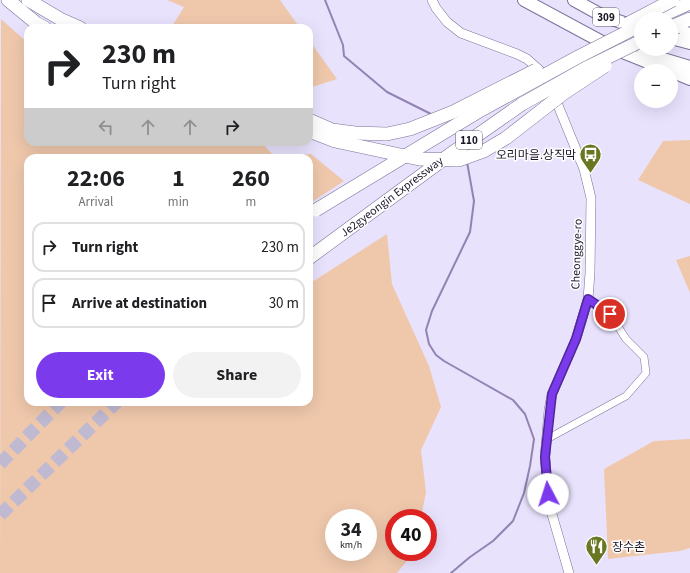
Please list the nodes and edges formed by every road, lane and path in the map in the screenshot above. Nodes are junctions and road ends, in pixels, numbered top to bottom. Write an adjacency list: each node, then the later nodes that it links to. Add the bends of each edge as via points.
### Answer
1 (8, 0): 11 (highway)
2 (28, 0): 12 (highway)
3 (432, 0): 32 (street, Cheonggye-ro, via 447,22 462,33 527,59 546,76 577,150 591,198)
4 (524, 0): 13 (highway, 309)
5 (673, 0): 29 (highway, bridge, via 453,112 410,129 387,134)
6 (576, 1): 9 (highway); 15 (highway, 309, via 603,16)
7 (690, 3): 8 (highway)
8 (670, 12)
9 (634, 18)
10 (690, 20): 14 (highway)
11 (38, 24)
12 (71, 24)
13 (570, 25): 23 (highway, via 615,49); 24 (highway, 309, via 639,52)
14 (678, 26)
15 (634, 27)
16 (634, 29): 30 (highway, Je2gyeongin Expressway / 110, bridge, via 481,110)
17 (678, 31): 18 (highway)
18 (690, 34)
19 (678, 40): 20 (highway)
20 (690, 43)
21 (634, 44): 31 (highway, Je2gyeongin Expressway / 110, bridge, via 522,104)
22 (634, 50): 29 (highway, bridge, via 564,93 506,138 484,151 459,160 419,159)
23 (653, 64)
24 (690, 66)
25 (678, 74): 26 (highway)
26 (690, 79)
27 (313, 122): 29 (highway)
28 (313, 132): 29 (highway)
29 (334, 135)
30 (313, 212)
31 (313, 255)
32 (588, 299): 33 (street, Cheonggye-ro, via 576,339 552,394); 33 (street, via 610,314 626,339 644,357 646,373 626,396)
33 (547, 440): 34 (street, Cheonggye-ro, via 545,457 549,504)
34 (569, 573)

